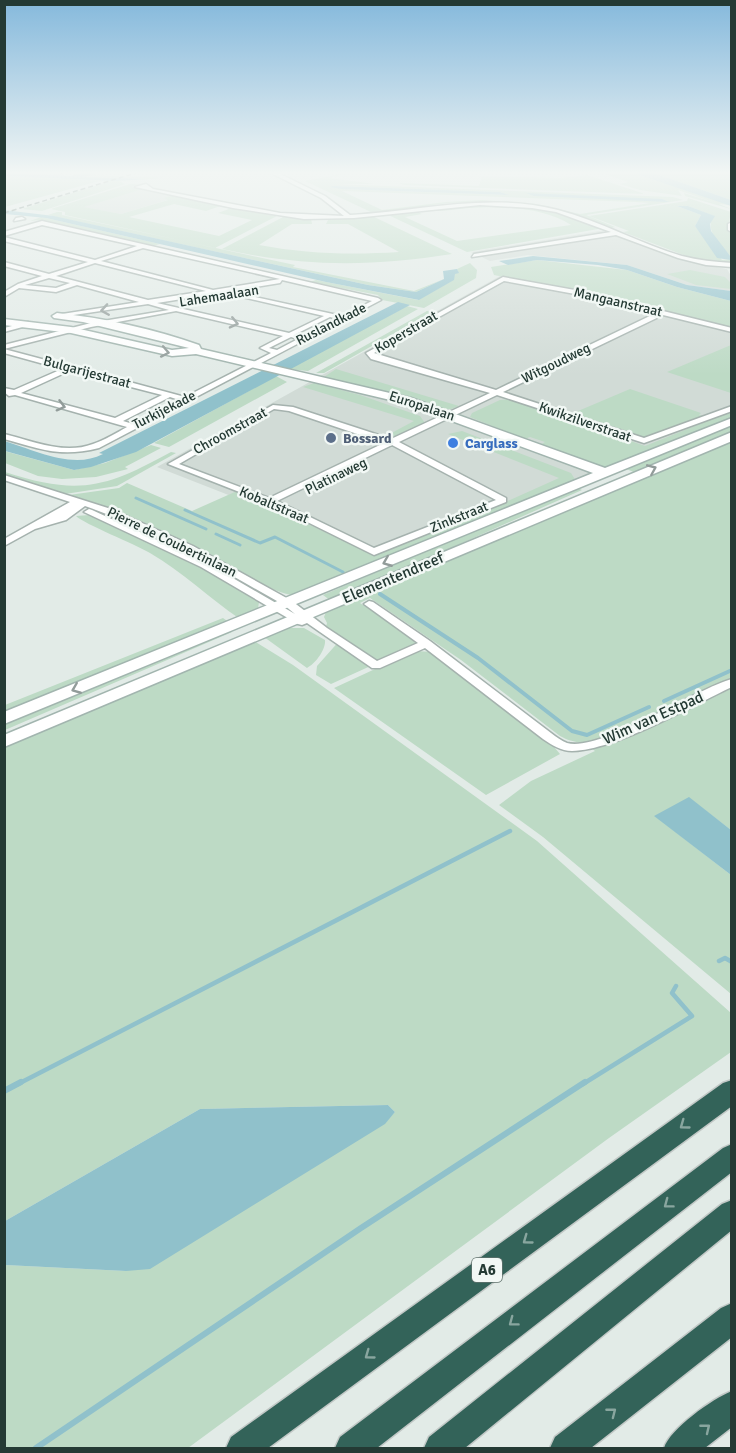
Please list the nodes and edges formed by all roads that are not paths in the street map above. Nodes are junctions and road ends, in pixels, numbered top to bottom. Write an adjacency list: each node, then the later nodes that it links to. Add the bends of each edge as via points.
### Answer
1 (4, 239): 7 (street)
2 (109, 239): 5 (street)
3 (578, 239): 6 (street)
4 (637, 239): 9 (street, via 693,260)
5 (142, 246): 7 (street); 12 (street)
6 (475, 254)
7 (95, 261): 10 (street); 17 (street)
8 (4, 264): 10 (street)
9 (732, 265)
10 (50, 276): 13 (street); 16 (street)
11 (503, 279): 24 (street, Mangaanstraat); 45 (street, Koperstraat, via 370,353)
12 (287, 280): 14 (street); 17 (street, Lahemaalaan)
13 (78, 283): 16 (street, via 56,290); 20 (street)
14 (300, 283): 18 (street, Lahemaalaan); 29 (street, Ruslandkade, via 378,300)
15 (4, 286): 16 (street)
16 (17, 287): 19 (street)
17 (218, 291): 20 (street, Lahemaalaan)
18 (232, 294): 21 (street, Lahemaalaan); 27 (street)
19 (4, 295)
20 (148, 303): 21 (street); 28 (street, Lahemaalaan, one-way to 28)
21 (161, 306): 22 (street, Lahemaalaan)
22 (178, 310): 31 (street, Lahemaalaan); 36 (street, one-way to 36)
23 (4, 311): 25 (main road)
24 (668, 313): 35 (street, Mangaanstraat); 45 (street, Witgoudweg)
25 (39, 314)
26 (50, 315): 28 (main road, Europalaan)
27 (330, 315): 29 (street); 36 (street, Ruslandkade)
28 (62, 316): 31 (main road, Europalaan)
29 (343, 318): 37 (street, Ruslandkade)
30 (4, 322): 32 (main road, Europalaan)
31 (101, 323): 34 (street, Lahemaalaan); 39 (main road, Europalaan, via 190,344)
32 (28, 324): 33 (street); 34 (main road, Europalaan)
33 (4, 330)
34 (71, 330): 38 (street, Lahemaalaan); 39 (main road, Europalaan, one-way to 39, via 172,353)
35 (732, 330)
36 (290, 335): 37 (street); 40 (street, Ruslandkade, via 263,348)
37 (303, 338): 40 (street, Ruslandkade)
38 (4, 349): 41 (street, Bulgarijestraat)
39 (196, 351): 42 (main road, Europalaan)
40 (277, 352): 42 (street, Ruslandkade)
41 (71, 367): 44 (street); 46 (street, Bulgarijestraat)
42 (256, 367): 48 (street, Turkijekade); 50 (main road, Europalaan)
43 (4, 390): 44 (street)
44 (14, 393): 47 (street); 51 (street, one-way to 51)
45 (500, 394): 49 (street, Kwikzilverstraat, via 644,441); 50 (street, Witgoudweg)
46 (169, 395): 48 (street, Bulgarijestraat); 51 (street, Bulgarijestraat)
47 (4, 398)
48 (185, 399): 53 (street, Turkijekade)
49 (732, 408)
50 (448, 419): 56 (street, Platinaweg); 59 (main road, Europalaan)
51 (116, 421): 53 (street)
52 (732, 421): 59 (main road, Elementendreef)
53 (133, 426): 54 (street, Turkijekade, via 79,451 58,452)
54 (4, 436)
55 (732, 436): 60 (main road, Elementendreef, one-way to 55)
56 (396, 444): 57 (street, Chroomstraat, via 278,407 266,410); 61 (street, Platinaweg); 65 (street, Zinkstraat, via 503,500)
57 (172, 464): 61 (street, Kobaltstraat)
58 (4, 477): 62 (street, Pierre de Coubertinlaan)
59 (599, 478): 60 (main road, Europalaan); 64 (main road, via 484,533); 67 (main road, Elementendreef, one-way to 67)
60 (618, 484): 64 (main road, Elementendreef)
61 (273, 503): 65 (street, Kobaltstraat)
62 (78, 505): 63 (street, via 50,524 36,526); 67 (street, Pierre de Coubertinlaan, via 190,548)
63 (4, 543)
64 (462, 548): 67 (main road, Elementendreef)
65 (374, 552)
66 (369, 604): 69 (street)
67 (290, 611): 68 (main road, Elementendreef); 68 (main road, Elementendreef); 69 (street, Pierre de Coubertinlaan, via 312,629 322,630 376,666)
68 (244, 631): 71 (main road, Elementendreef, one-way to 71); 72 (main road, Elementendreef)
69 (426, 643): 70 (street, Wim van Estpad, via 547,736 573,748 602,742)
70 (732, 682)
71 (4, 718)
72 (4, 742)
73 (732, 1091): 78 (highway, A6, one-way to 78)
74 (732, 1156): 79 (highway, one-way to 79)
75 (728, 1216): 80 (highway)
76 (732, 1318): 81 (highway, one-way to 76)
77 (732, 1407): 82 (highway, one-way to 77)
78 (242, 1449)
79 (351, 1449)
80 (440, 1449)
81 (566, 1449)
82 (680, 1449)

